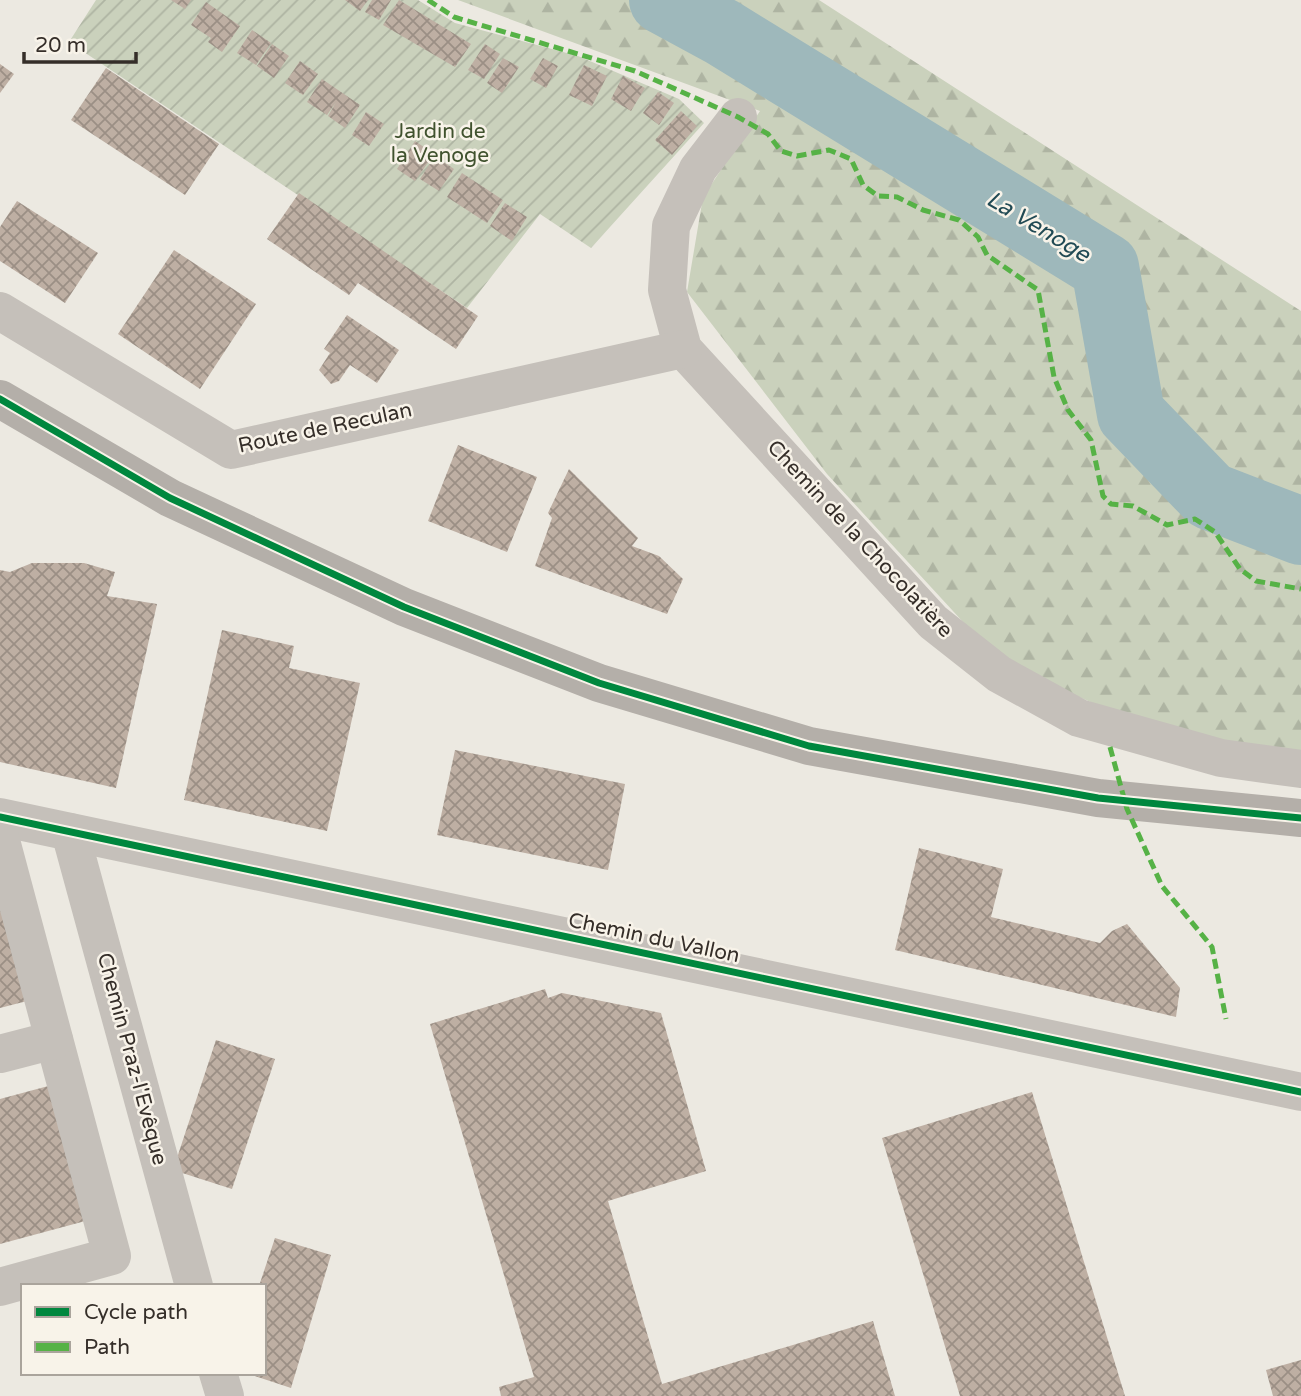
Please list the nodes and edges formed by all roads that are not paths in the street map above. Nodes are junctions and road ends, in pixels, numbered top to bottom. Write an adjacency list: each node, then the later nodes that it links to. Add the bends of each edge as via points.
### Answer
1 (738, 117): 3 (street, Chemin de la Chocolatière, via 698,169 671,226 667,290)
2 (0, 311): 3 (street, Route de Reculan, via 231,450)
3 (682, 349): 5 (street, Chemin de la Chocolatière, via 933,622 999,674 1079,718 1221,758)
4 (0, 399): 7 (main road, via 170,498 404,607 599,683 809,746 1098,798)
5 (1301, 769)
6 (0, 817): 8 (street, Chemin du Vallon)
7 (1301, 818)
8 (70, 832): 12 (street, Chemin du Vallon); 13 (street, Chemin Praz-l'Evêque)
9 (0, 837): 10 (street)
10 (54, 1040): 11 (street); 14 (street, via 112,1256)
11 (0, 1054)
12 (1301, 1092)
13 (193, 1284)
14 (0, 1287)
15 (219, 1375): 16 (street)
16 (225, 1396)

